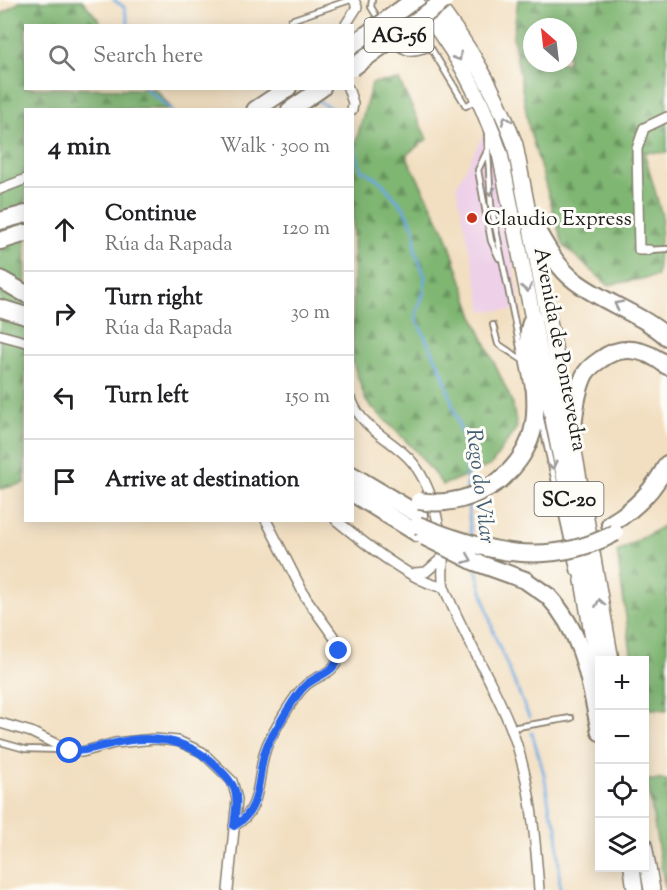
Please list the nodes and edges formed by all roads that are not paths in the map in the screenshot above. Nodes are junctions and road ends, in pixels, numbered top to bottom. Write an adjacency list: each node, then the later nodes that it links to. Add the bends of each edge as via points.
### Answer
1 (352, 0): 5 (lane); 6 (street, via 356,11)
2 (372, 0): 13 (lane, via 375,16 401,51 411,54 431,48 466,106)
3 (443, 0): 7 (highway); 9 (highway, AG-56, bridge)
4 (424, 2): 7 (highway, Avenida de Pontevedra / SC-20); 8 (highway, AG-56, bridge); 13 (highway, Avenida de Pontevedra / SC-20, one-way to 13)
5 (291, 20)
6 (346, 24)
7 (452, 24): 22 (highway, Avenida de Pontevedra / SC-20, one-way to 7, via 515,145 499,101)
8 (354, 44)
9 (354, 67)
10 (285, 90): 14 (highway)
11 (319, 90): 15 (highway)
12 (349, 90): 16 (street)
13 (483, 105): 18 (lane); 34 (highway, Avenida de Pontevedra / SC-20, one-way to 34, via 510,199)
14 (258, 108)
15 (293, 108)
16 (352, 108)
17 (667, 117): 26 (street, via 644,128 637,149 639,250)
18 (488, 149): 28 (lane, one-way to 28, via 491,205); 28 (lane, via 478,170 491,241)
19 (24, 180): 20 (street)
20 (0, 189)
21 (24, 215): 23 (highway)
22 (529, 217): 37 (highway, one-way to 22, via 575,281 554,260); 43 (highway, Avenida de Pontevedra / SC-20)
23 (0, 221)
24 (24, 234): 25 (highway)
25 (0, 241)
26 (649, 249): 27 (lane)
27 (667, 249)
28 (503, 265): 39 (lane)
29 (0, 267): 30 (highway)
30 (13, 280): 31 (highway)
31 (24, 292)
32 (0, 308): 33 (highway)
33 (24, 315)
34 (533, 318): 42 (highway, via 527,330); 55 (highway, Avenida de Pontevedra / SC-20, via 569,499)
35 (493, 325): 39 (lane, via 498,344)
36 (0, 335): 38 (street)
37 (667, 337)
38 (24, 341)
39 (521, 358): 42 (lane, via 525,383)
40 (667, 366): 43 (highway, via 637,349 607,354 584,375 576,401)
41 (354, 408): 51 (street, via 363,421 416,467 435,509)
42 (538, 408): 47 (highway, bridge, via 526,448 499,481 458,501 431,503); 55 (lane, one-way to 55)
43 (572, 440): 54 (highway, Avenida de Pontevedra / SC-20, one-way to 43)
44 (667, 464): 50 (highway, via 659,481)
45 (355, 485): 47 (highway); 47 (highway)
46 (667, 486): 50 (highway, via 637,518)
47 (418, 519): 50 (highway, via 483,540 526,545 578,539); 55 (highway, one-way to 55, bridge, via 450,552 525,580 548,596 569,622)
48 (267, 522): 61 (street, via 306,598 336,640 339,655 330,671 302,688 269,740 253,808)
49 (338, 522): 52 (street, via 377,553)
50 (612, 529)
51 (443, 557): 52 (street, via 426,572); 53 (street)
52 (412, 573): 53 (street, via 431,584)
53 (444, 586): 58 (street)
54 (610, 656)
55 (595, 682)
56 (571, 718): 58 (lane)
57 (0, 723): 60 (street)
58 (511, 728): 65 (street, via 532,810)
59 (0, 742): 60 (lane, via 25,748)
60 (66, 749): 61 (street, via 82,752 115,743 155,739 190,746 202,752 232,781 237,799)
61 (234, 826): 64 (street)
62 (649, 871): 67 (highway)
63 (633, 872): 66 (highway)
64 (228, 890)
65 (539, 890)
66 (635, 890)
67 (652, 890)

